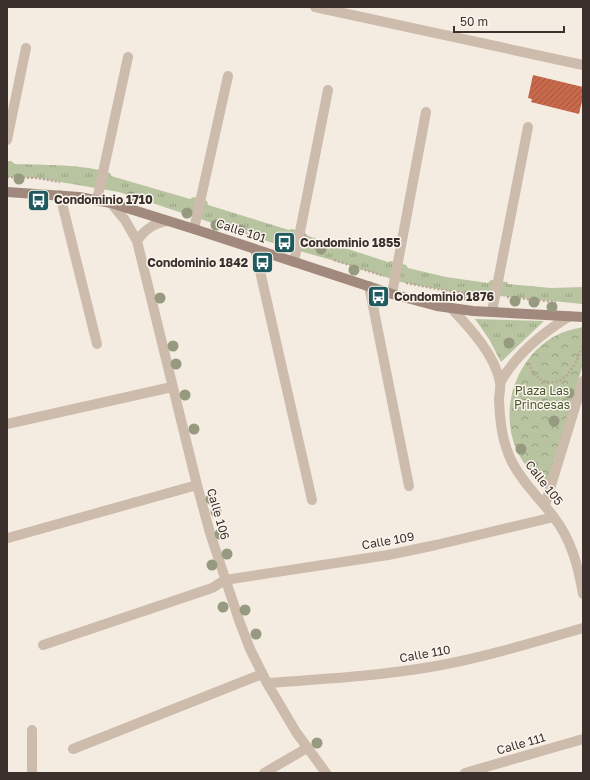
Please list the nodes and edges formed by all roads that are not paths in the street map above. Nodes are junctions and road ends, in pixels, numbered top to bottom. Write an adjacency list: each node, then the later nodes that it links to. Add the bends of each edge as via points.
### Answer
1 (315, 7): 4 (street)
2 (26, 48): 9 (street)
3 (128, 57): 12 (street)
4 (583, 65)
5 (228, 76): 15 (street)
6 (328, 90): 18 (street)
7 (426, 112): 20 (street)
8 (528, 127): 22 (street)
9 (7, 140)
10 (7, 192): 11 (main road, Calle 101)
11 (60, 195): 12 (main road, Calle 101); 25 (street)
12 (98, 200): 13 (main road, Calle 101)
13 (111, 203): 14 (main road, Calle 101); 16 (street, Calle 106)
14 (168, 221): 15 (main road, Calle 101); 16 (street, via 147,229)
15 (194, 229): 17 (main road, Calle 101)
16 (137, 241): 28 (street, Calle 106)
17 (255, 249): 18 (main road, Calle 101); 32 (street)
18 (294, 262): 19 (main road, Calle 101)
19 (369, 286): 20 (main road, Calle 101); 31 (street)
20 (392, 294): 21 (main road, Calle 101)
21 (452, 309): 22 (main road, Calle 101); 27 (street, Calle 105, via 482,344)
22 (492, 312): 23 (main road, Calle 101)
23 (570, 316): 24 (main road, Calle 101); 27 (street, via 530,345 513,362)
24 (583, 317)
25 (97, 344)
26 (583, 381): 33 (street)
27 (500, 382): 33 (street, Calle 105, via 501,427 507,450 517,471)
28 (172, 387): 29 (street); 30 (street, Calle 106)
29 (7, 424)
30 (197, 485): 35 (street); 36 (street, Calle 106)
31 (409, 486)
32 (312, 500)
33 (545, 505): 34 (street, Calle 105)
34 (554, 517): 36 (street, Calle 109, via 388,555); 37 (street, Calle 105, via 571,545)
35 (8, 538)
36 (225, 580): 39 (street, Calle 109, via 212,588); 40 (street, Calle 106)
37 (583, 594)
38 (583, 628): 40 (street, Calle 110, via 503,651 430,667 345,678)
39 (42, 645)
40 (264, 678): 43 (street, Calle 106); 44 (street, Calle 110)
41 (32, 730): 45 (street)
42 (583, 739): 48 (street, Calle 111)
43 (307, 748): 46 (street); 47 (street, Calle 106)
44 (73, 749)
45 (32, 773)
46 (264, 773)
47 (326, 773)
48 (465, 773)

